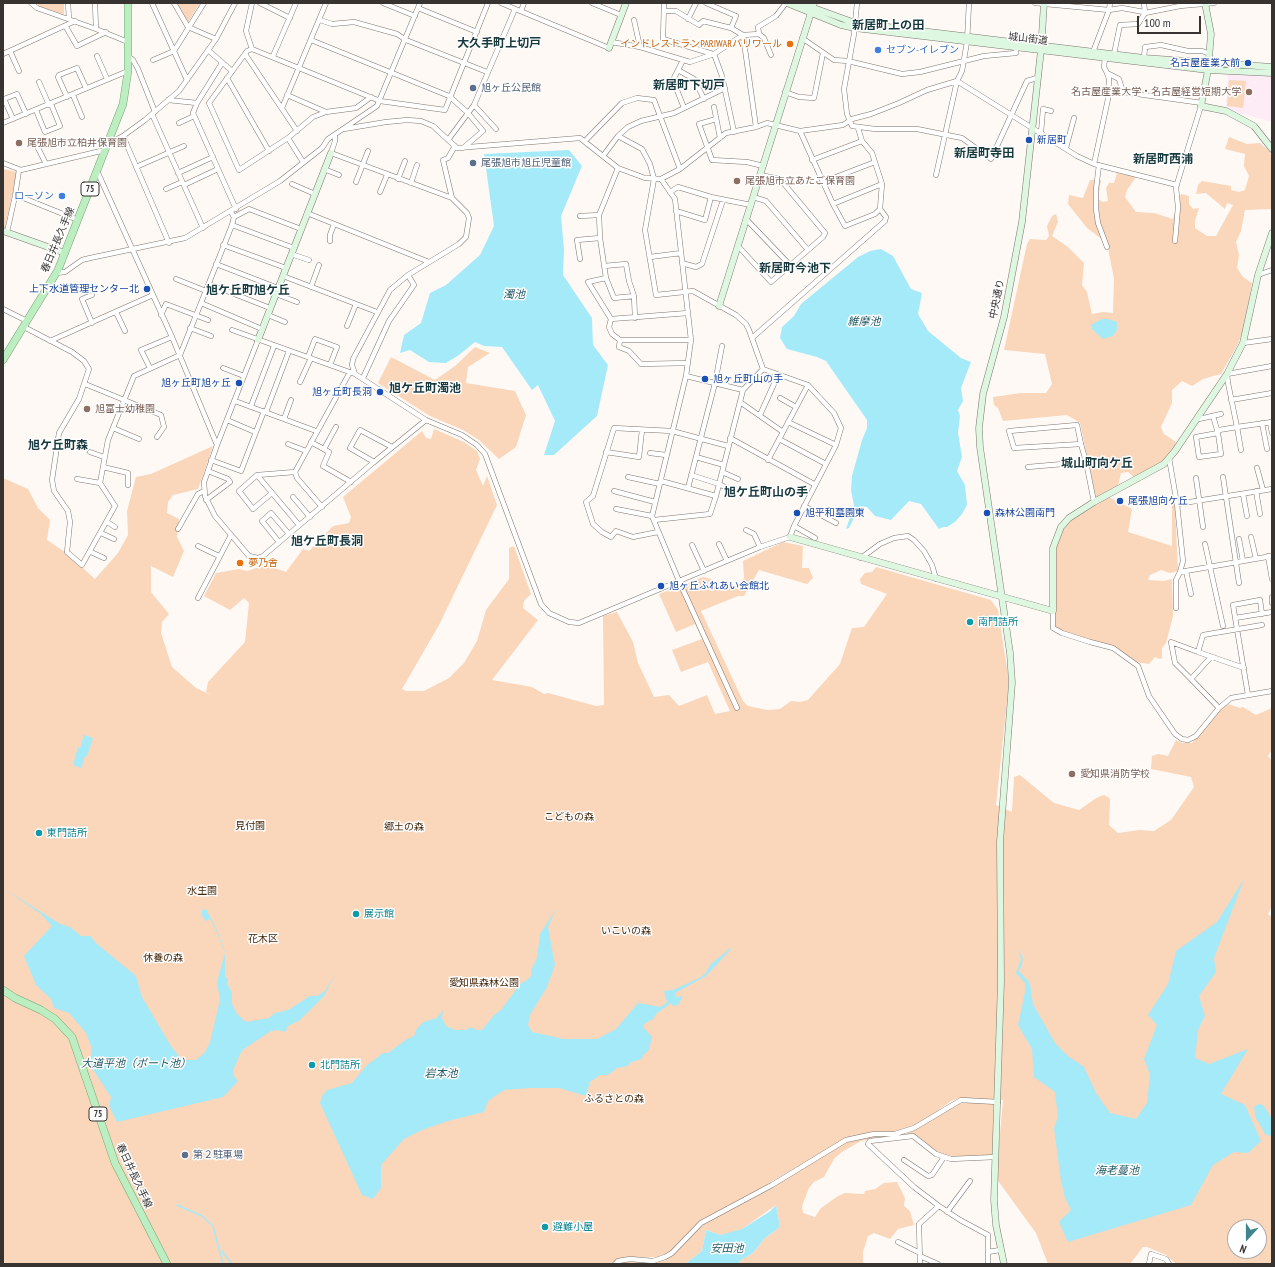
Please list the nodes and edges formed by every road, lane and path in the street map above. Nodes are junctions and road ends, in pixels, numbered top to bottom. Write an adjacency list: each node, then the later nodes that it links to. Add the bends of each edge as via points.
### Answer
1 (31, 3): 42 (street, via 37,8)
2 (68, 3): 42 (street)
3 (96, 3): 51 (street)
4 (128, 3): 61 (main road, 春日井長久手線 / 75)
5 (152, 3): 69 (street)
6 (174, 3): 49 (street)
7 (204, 3): 49 (street)
8 (234, 3): 57 (street)
9 (252, 3): 64 (street, via 246,31)
10 (260, 3): 41 (street)
11 (296, 3): 41 (street)
12 (326, 3): 44 (street)
13 (383, 3): 40 (street)
14 (488, 3): 53 (street)
15 (501, 3): 34 (street)
16 (524, 3): 37 (street)
17 (592, 3): 39 (street)
18 (626, 3): 39 (street)
19 (664, 3): 35 (street)
20 (696, 3): 43 (street)
21 (706, 3): 50 (street, via 736,16)
22 (787, 3): 33 (street, 城山街道); 54 (street, via 776,16 758,27)
23 (800, 3): 33 (street, 城山街道)
24 (857, 3): 47 (street)
25 (969, 3): 58 (street)
26 (1035, 3): 27 (street)
27 (1044, 3): 36 (street); 66 (street, 中央通り)
28 (1110, 3): 36 (street)
29 (1144, 3): 38 (street)
30 (1214, 3): 31 (street)
31 (1204, 4): 38 (street); 76 (street, via 1211,34)
32 (420, 5): 40 (street); 53 (street)
33 (812, 8): 47 (street, 城山街道, via 841,25); 56 (street)
34 (515, 9): 37 (street); 96 (street)
35 (665, 10): 43 (street, via 676,11); 74 (street, via 663,39)
36 (1109, 10): 38 (street, via 1122,8); 70 (street)
37 (521, 11): 62 (street)
38 (1144, 13): 75 (street, via 1138,24 1120,26)
39 (621, 15): 62 (street)
40 (415, 16): 60 (street)
41 (290, 18): 79 (street)
42 (69, 19): 46 (street)
43 (688, 19): 50 (street, via 699,25 703,21)
44 (320, 20): 59 (street); 60 (street, via 332,24 354,22 396,34)
45 (634, 20): 63 (street)
46 (75, 21): 48 (street); 51 (street)
47 (855, 26): 58 (street, 城山街道); 85 (street)
48 (66, 27): 52 (street, via 77,46); 68 (street)
49 (188, 27): 57 (street); 69 (street)
50 (731, 28): 55 (street)
51 (96, 29): 52 (street)
52 (106, 32): 61 (street)
53 (477, 32): 88 (street)
54 (759, 34): 55 (street); 80 (street, via 764,38)
55 (743, 35): 74 (street); 141 (street)
56 (802, 38): 71 (street); 108 (street)
57 (216, 39): 67 (street)
58 (967, 39): 65 (street, 城山街道); 66 (street, 城山街道); 86 (street)
59 (311, 40): 91 (street); 97 (street)
60 (406, 40): 88 (street); 97 (street)
61 (128, 42): 78 (main road, 春日井長久手線 / 75)
62 (610, 45): 63 (street)
63 (640, 47): 84 (street)
64 (252, 48): 73 (street); 79 (street)
65 (1016, 48): 66 (street, 城山街道); 86 (street, via 1016,54 984,56)
66 (1041, 48): 70 (street, 城山街道); 81 (street, 城山街道); 101 (street, 中央通り)
67 (208, 50): 87 (street); 103 (street)
68 (10, 51): 72 (street); 95 (street)
69 (174, 51): 83 (street); 103 (street)
70 (1093, 52): 75 (street, 城山街道)
71 (823, 53): 85 (street, via 834,60); 108 (street, via 814,98 799,97)
72 (3, 54)
73 (245, 54): 94 (street); 122 (street)
74 (714, 54): 84 (street, via 690,62); 107 (street)
75 (1114, 54): 82 (street, 城山街道)
76 (1210, 54): 82 (street, via 1202,50 1188,52 1161,45 1144,47); 89 (street)
77 (97, 56): 102 (street)
78 (128, 56): 93 (main road, 春日井長久手線 / 75); 128 (street, via 138,69)
79 (272, 56): 91 (street)
80 (771, 56)
81 (1105, 58): 89 (street, 城山街道); 98 (street, via 1104,67)
82 (1144, 58): 89 (street, 城山街道)
83 (153, 60)
84 (683, 60): 92 (street)
85 (848, 61): 86 (street, via 902,74); 137 (street, via 844,89)
86 (963, 62): 104 (street)
87 (222, 63): 94 (street); 117 (street)
88 (464, 64): 96 (street); 111 (street)
89 (1209, 67): 90 (street, 城山街道); 99 (street, 城山街道); 120 (street)
90 (1272, 67)
91 (299, 68): 110 (street); 113 (street)
92 (678, 70): 114 (street, via 694,79); 123 (street, via 673,80)
93 (128, 71): 102 (street); 157 (main road, 春日井長久手線 / 75, via 123,104)
94 (232, 71): 100 (street)
95 (19, 72)
96 (487, 72): 119 (street)
97 (392, 73): 111 (street); 116 (street)
98 (1107, 73): 120 (street, via 1119,79 1123,92); 180 (street, via 1108,99)
99 (1272, 73)
100 (227, 78): 168 (street); 168 (street, via 209,104 239,170)
101 (1037, 78): 130 (street, via 1027,81); 144 (street, 中央通り)
102 (107, 79): 106 (street)
103 (187, 80): 115 (street)
104 (957, 81): 130 (street); 137 (street, via 927,90 871,114 852,119); 151 (street)
105 (39, 82): 118 (street)
106 (86, 88): 109 (street); 112 (street, via 77,68 59,75)
107 (725, 88): 114 (street); 148 (street)
108 (785, 92): 140 (street)
109 (73, 95): 112 (street); 133 (street)
110 (287, 95): 122 (street); 126 (street)
111 (450, 96): 116 (street, via 445,110); 127 (street)
112 (67, 97): 118 (street)
113 (371, 97): 116 (street); 126 (street, via 356,108)
114 (704, 99): 123 (street)
115 (168, 100): 117 (street); 128 (street)
116 (380, 101): 142 (street, via 377,106)
117 (197, 103): 131 (street)
118 (50, 104): 124 (street); 124 (street, via 60,126 45,132)
119 (474, 104): 127 (street); 145 (street)
120 (1202, 105): 167 (street, via 1226,111 1254,126); 205 (street)
121 (714, 107): 135 (street)
122 (282, 108): 146 (street)
123 (684, 108): 132 (street)
124 (36, 110): 129 (street)
125 (1051, 111): 149 (street, via 1043,109)
126 (326, 112): 146 (street, via 314,117)
127 (467, 112): 156 (street); 163 (street, via 483,131)
128 (153, 113): 152 (street); 170 (street)
129 (26, 114): 136 (street); 136 (street, via 17,94 4,99)
130 (1013, 114): 144 (street); 151 (street, via 990,159 962,138)
131 (194, 116): 138 (street); 173 (street)
132 (660, 116): 153 (street, via 628,127); 158 (street, via 654,100 644,97 628,100 615,108); 188 (street)
133 (82, 117)
134 (1074, 118): 164 (street)
135 (716, 119): 155 (street); 165 (street, via 699,124)
136 (13, 120): 139 (street)
137 (850, 122): 143 (street); 147 (street, via 823,129)
138 (179, 123)
139 (3, 124)
140 (775, 124): 141 (street, via 767,122); 147 (street); 183 (street)
141 (756, 127): 148 (street)
142 (344, 128): 150 (street); 156 (street, via 407,120 427,123)
143 (858, 128): 151 (street, via 917,128); 159 (street)
144 (1033, 128): 149 (street); 468 (street, 中央通り, via 1018,247 1004,317 983,394 979,428)
145 (496, 129)
146 (297, 131): 154 (street)
147 (800, 131): 174 (street)
148 (734, 132): 155 (street, via 726,133)
149 (1041, 133): 164 (street)
150 (334, 135): 171 (street); 176 (street)
151 (946, 135): 195 (street)
152 (123, 136): 157 (street); 184 (street)
153 (618, 136): 172 (street); 197 (street, via 642,149)
154 (288, 138): 168 (street); 176 (street)
155 (720, 138): 165 (street)
156 (448, 140): 162 (street)
157 (108, 141): 166 (main road, 春日井長久手線 / 75)
158 (585, 141): 163 (street, via 580,138); 172 (street)
159 (862, 141): 174 (street); 177 (street, via 872,153)
160 (38, 146): 179 (street)
161 (184, 146): 170 (street)
162 (455, 146): 163 (street); 212 (street, via 448,158 443,160)
163 (463, 148)
164 (1066, 148): 180 (street)
165 (707, 149): 183 (street, via 712,160 747,162); 188 (street)
166 (105, 150): 179 (street); 190 (main road, 春日井長久手線 / 75)
167 (1272, 150)
168 (269, 151)
169 (368, 151): 181 (street)
170 (169, 153): 184 (street); 191 (street)
171 (331, 153): 181 (street); 187 (street)
172 (602, 156): 185 (street)
173 (213, 157): 186 (street); 191 (street)
174 (812, 160): 200 (street)
175 (404, 161): 196 (street)
176 (303, 162): 217 (street, via 280,181)
177 (875, 162): 200 (street); 204 (street)
178 (3, 163): 189 (street)
179 (46, 164): 189 (street)
180 (1097, 164): 205 (street); 238 (street, via 1096,209)
181 (362, 166): 193 (street); 199 (street)
182 (417, 166): 202 (street)
183 (762, 166): 194 (street)
184 (136, 167): 235 (street)
185 (618, 168): 197 (street); 222 (street)
186 (218, 169): 201 (street); 217 (street)
187 (324, 169): 192 (street); 209 (street)
188 (680, 169): 198 (street)
189 (19, 170): 210 (street)
190 (97, 171): 225 (main road, 春日井長久手線 / 75); 239 (street)
191 (178, 173): 201 (street)
192 (339, 175)
193 (387, 175): 196 (street); 207 (street)
194 (760, 175): 211 (street); 240 (street, via 780,179 825,233)
195 (936, 175)
196 (398, 179): 202 (street)
197 (654, 179): 198 (street); 244 (street, via 646,230)
198 (661, 180): 208 (street)
199 (356, 182)
200 (823, 182): 215 (street)
201 (183, 183): 206 (street); 228 (street)
202 (411, 183): 212 (street)
203 (292, 184): 209 (street)
204 (882, 184): 215 (street); 218 (street)
205 (1177, 185): 234 (street)
206 (166, 189)
207 (380, 192)
208 (670, 192): 213 (street, via 678,187); 219 (street, via 675,199)
209 (315, 194): 220 (street)
210 (16, 195): 225 (street); 230 (street)
211 (753, 197): 216 (street); 240 (street, via 766,201)
212 (452, 198): 247 (street, via 469,218 466,237)
213 (712, 198): 214 (street); 219 (street, via 705,220)
214 (723, 200): 216 (street); 248 (street, via 702,264 696,268)
215 (833, 204): 218 (street, via 845,226 875,214)
216 (750, 205): 224 (street)
217 (236, 209): 221 (street)
218 (880, 209): 294 (street, via 886,216 885,222)
219 (676, 211): 243 (street)
220 (307, 213): 226 (street); 229 (street)
221 (232, 215): 227 (street); 228 (street); 229 (street, via 249,208)
222 (599, 215): 223 (street); 232 (street)
223 (580, 216)
224 (746, 219): 237 (street); 251 (street)
225 (78, 220): 242 (main road, 春日井長久手線 / 75)
226 (334, 224): 233 (street); 247 (street)
227 (232, 225): 236 (street); 241 (street)
228 (203, 228): 235 (street)
229 (301, 229): 241 (street)
230 (5, 231): 242 (street)
231 (1272, 233): 257 (street)
232 (600, 238): 245 (street, via 577,240); 252 (street)
233 (330, 241)
234 (1175, 241)
235 (169, 243): 239 (street)
236 (223, 245): 249 (street); 253 (street)
237 (738, 246): 251 (street, via 771,282); 272 (street)
238 (1107, 247)
239 (132, 249): 255 (street, via 82,260 65,272); 267 (street)
240 (808, 250): 251 (street)
241 (292, 251): 246 (street); 253 (street)
242 (65, 253): 255 (main road, 春日井長久手線 / 75)
243 (681, 253): 244 (street); 248 (street)
244 (650, 257): 265 (street, via 656,295)
245 (580, 258)
246 (309, 260)
247 (430, 262): 256 (street)
248 (682, 263): 265 (street)
249 (216, 264): 261 (street); 264 (street)
250 (319, 265): 262 (street)
251 (790, 265)
252 (604, 266): 259 (street); 268 (street, via 626,264 628,281)
253 (286, 268): 258 (street)
254 (1272, 270): 257 (street)
255 (56, 274): 286 (main road, 春日井長久手線 / 75)
256 (408, 275): 276 (street, via 390,290); 319 (street, via 414,285 389,322)
257 (1258, 275): 300 (street)
258 (283, 276): 262 (street); 264 (street)
259 (606, 278): 268 (street, via 614,298); 282 (street, via 588,282)
260 (176, 280): 263 (street)
261 (209, 284): 263 (street); 273 (street)
262 (311, 287): 271 (street)
263 (206, 291): 270 (street)
264 (277, 291): 269 (street); 273 (street)
265 (685, 291): 272 (street, via 693,291); 277 (street)
266 (92, 295): 285 (street, via 82,299)
267 (153, 295): 275 (street); 278 (street)
268 (634, 296): 281 (street)
269 (297, 302)
270 (201, 303): 279 (street); 289 (street)
271 (356, 304): 276 (street); 287 (street)
272 (719, 306): 294 (street, via 746,324)
273 (270, 308): 280 (street)
274 (3, 309): 286 (street)
275 (116, 312): 285 (street); 291 (street)
276 (377, 312): 314 (street, via 353,360)
277 (688, 313): 281 (street); 298 (street)
278 (161, 315): 279 (street, via 166,304); 293 (street)
279 (195, 315): 283 (street); 288 (street)
280 (268, 315): 284 (street); 289 (street)
281 (635, 318): 282 (street)
282 (611, 319): 297 (street, via 609,327 612,334)
283 (208, 320)
284 (285, 322)
285 (92, 323): 299 (street)
286 (25, 324): 299 (street); 306 (main road, 春日井長久手線 / 75)
287 (347, 326)
288 (190, 328): 292 (street); 304 (street)
289 (262, 329): 296 (street)
290 (232, 330): 296 (street)
291 (125, 331)
292 (211, 336)
293 (172, 337): 304 (street); 310 (street, via 142,350)
294 (752, 338): 312 (street)
295 (1272, 339): 300 (street)
296 (258, 340): 301 (street); 317 (street)
297 (620, 340): 298 (street); 307 (street, via 619,347 629,351 641,364)
298 (691, 340): 307 (street)
299 (50, 341): 322 (street, via 84,361 89,369)
300 (1243, 343): 315 (street)
301 (274, 346): 303 (street); 332 (street)
302 (722, 346): 321 (street)
303 (290, 351): 305 (street); 334 (street)
304 (180, 355): 310 (street); 363 (street)
305 (309, 358): 308 (street); 308 (street, via 315,339 337,347); 320 (street)
306 (3, 360)
307 (688, 363): 318 (street)
308 (330, 365): 313 (street)
309 (1272, 366): 315 (street)
310 (150, 368): 327 (street, via 134,376)
311 (223, 368): 317 (street)
312 (763, 369): 316 (street); 324 (street)
313 (350, 372): 314 (street); 349 (street)
314 (355, 374): 319 (street)
315 (1227, 374): 329 (street); 338 (street)
316 (778, 375): 323 (street); 336 (street)
317 (244, 376): 330 (street)
318 (686, 376): 321 (street); 350 (street)
319 (363, 378): 341 (street)
320 (300, 382)
321 (715, 383): 324 (street); 356 (street)
322 (85, 384): 327 (street); 450 (street, via 59,433 52,480 54,491 68,511 68,552 82,565)
323 (808, 385): 333 (street); 364 (street, via 839,422 841,428)
324 (743, 390): 331 (street)
325 (1272, 393): 329 (street)
326 (780, 398): 333 (street)
327 (125, 400): 347 (street); 355 (street, via 161,415 164,427)
328 (291, 400): 339 (street)
329 (1231, 400): 346 (street)
330 (235, 401): 332 (street); 340 (street)
331 (740, 402): 336 (street); 357 (street)
332 (251, 406): 334 (street)
333 (796, 407): 342 (street)
334 (265, 412): 339 (street); 351 (street)
335 (1221, 414): 337 (street)
336 (760, 416): 352 (street)
337 (1214, 416): 338 (street, via 1199,419); 353 (street)
338 (1198, 417): 377 (street)
339 (284, 419): 349 (street)
340 (227, 420): 351 (street); 363 (street)
341 (426, 420): 366 (street); 465 (street, via 462,435 485,454 536,595 549,613 568,622 579,623)
342 (788, 422): 352 (street); 364 (street)
343 (1271, 422): 344 (street); 354 (street)
344 (1262, 423): 346 (street); 368 (street)
345 (336, 427): 367 (street)
346 (1237, 427): 353 (street, via 1219,430); 369 (street)
347 (113, 428): 358 (street); 375 (street)
348 (642, 430): 350 (street); 372 (street, via 614,428); 372 (street, via 639,457)
349 (316, 431): 360 (street)
350 (672, 431): 356 (street); 374 (street)
351 (255, 432): 378 (street, via 241,471)
352 (783, 432): 359 (street)
353 (1218, 433): 353 (street, via 1221,454 1199,457 1196,437)
354 (1272, 434)
355 (157, 437)
356 (701, 438): 365 (street); 376 (street)
357 (730, 438): 365 (street); 379 (street)
358 (140, 439)
359 (779, 439): 379 (street); 382 (street)
360 (311, 442): 367 (street); 370 (street)
361 (288, 444): 370 (street)
362 (1081, 444): 362 (street, via 1014,448 1009,431 1077,425); 381 (street)
363 (217, 445): 378 (street)
364 (836, 445): 382 (street)
365 (728, 446): 383 (street)
366 (392, 447): 380 (street); 380 (street, via 360,430 350,448)
367 (324, 449): 397 (street, via 329,452 323,466)
368 (1267, 449)
369 (1241, 450)
370 (306, 451): 388 (street)
371 (90, 452): 375 (street)
372 (606, 452): 436 (street, via 593,496 586,502 593,524 611,536 616,531 633,537)
373 (650, 453): 374 (street)
374 (666, 456): 399 (street)
375 (104, 457): 384 (street)
376 (696, 457): 383 (street); 391 (street)
377 (1169, 458): 418 (street, via 1164,464); 419 (street)
378 (211, 460): 387 (street)
379 (768, 460): 401 (street)
380 (374, 462): 397 (street)
381 (1086, 462): 385 (street); 418 (street)
382 (826, 464): 401 (street)
383 (724, 465): 389 (street)
384 (102, 467): 398 (street); 402 (street, via 128,472)
385 (1028, 467)
386 (1257, 468): 406 (street)
387 (208, 471): 409 (street); 415 (street, via 230,482)
388 (295, 472): 390 (street); 421 (street, via 297,478)
389 (722, 472): 396 (street); 400 (street)
390 (257, 475): 410 (street); 410 (street, via 239,491 253,509)
391 (691, 476): 400 (street); 403 (street)
392 (628, 477): 399 (street)
393 (1222, 477): 414 (street)
394 (1196, 478): 416 (street)
395 (77, 479): 398 (street)
396 (738, 479)
397 (351, 482): 421 (street)
398 (100, 483): 427 (street, via 115,506)
399 (660, 483): 403 (street); 417 (street)
400 (719, 484): 405 (street); 413 (street)
401 (814, 484): 420 (street)
402 (128, 485)
403 (688, 488): 413 (street)
404 (1272, 489): 406 (street)
405 (731, 490)
406 (1263, 490): 408 (street)
407 (614, 491): 417 (street)
408 (1256, 491): 411 (street); 423 (street)
409 (204, 492): 415 (street); 433 (street, via 198,494)
410 (272, 493): 429 (street)
411 (1243, 494): 414 (street); 424 (street)
412 (292, 496): 425 (street)
413 (716, 496): 426 (street, via 710,514)
414 (1225, 497): 416 (street); 458 (street)
415 (206, 500): 438 (street)
416 (1199, 500): 419 (street); 432 (street)
417 (655, 502): 426 (street)
418 (1094, 502): 473 (street, via 1069,518 1054,541)
419 (1176, 504): 462 (street, via 1182,561)
420 (804, 506): 428 (street); 430 (street)
421 (322, 507): 425 (street)
422 (616, 509): 426 (street)
423 (1260, 514)
424 (1247, 516)
425 (310, 517): 429 (street)
426 (653, 518): 436 (street)
427 (107, 522): 431 (street); 435 (street)
428 (836, 523)
429 (299, 526): 437 (street)
430 (794, 526): 439 (street); 441 (street)
431 (115, 527)
432 (1203, 527)
433 (178, 529)
434 (746, 530): 449 (street, via 754,534)
435 (101, 532): 442 (street); 450 (street)
436 (658, 532): 465 (street)
437 (289, 534): 444 (street); 444 (street, via 272,513 262,521)
438 (231, 535): 444 (street, via 246,554 253,558 263,556); 451 (street)
439 (790, 537): 449 (street); 454 (street)
440 (1251, 537): 455 (street)
441 (815, 538)
442 (114, 539)
443 (1238, 539): 457 (street)
444 (279, 542)
445 (692, 544): 460 (street)
446 (719, 544): 456 (street)
447 (1205, 544): 459 (street)
448 (198, 546): 451 (street)
449 (760, 547): 456 (street)
450 (91, 552): 453 (street)
451 (219, 556): 470 (street)
452 (1270, 556): 455 (street); 463 (street)
453 (104, 558)
454 (861, 558): 464 (street); 464 (street, via 880,544 908,536 924,551 932,565)
455 (1256, 559): 457 (street)
456 (727, 561): 460 (street)
457 (1243, 561): 458 (street)
458 (1235, 562): 459 (street); 466 (street)
459 (1211, 567): 461 (street); 478 (street)
460 (704, 571): 465 (street)
461 (1186, 571): 462 (street); 467 (street)
462 (1180, 572): 472 (street, via 1176,580)
463 (1272, 579)
464 (936, 580): 468 (street)
465 (679, 581): 486 (street)
466 (1239, 583)
467 (1191, 594)
468 (1003, 597): 473 (street); 489 (street, 中央通り, via 1012,683 1000,842)
469 (1272, 597): 471 (street)
470 (198, 598)
471 (1272, 603)
472 (1176, 608)
473 (1053, 611): 487 (street, via 1053,628 1113,648 1138,666 1149,696 1182,740 1196,736)
474 (1272, 612): 475 (street)
475 (1262, 614): 476 (street); 476 (street, via 1260,600 1233,605)
476 (1235, 618): 479 (street)
477 (1262, 625): 479 (street)
478 (1223, 626)
479 (1237, 630): 480 (street, via 1203,635); 482 (street)
480 (1198, 652): 481 (street); 483 (street, via 1171,642 1175,663)
481 (1211, 656): 482 (street); 483 (street)
482 (1244, 668): 485 (street)
483 (1191, 679): 487 (street)
484 (1272, 690): 485 (street)
485 (1248, 695): 487 (street, via 1231,698)
486 (737, 708)
487 (1219, 708)
488 (3, 990): 501 (main road, 春日井長久手線 / 75, via 55,1019 72,1037 115,1163)
489 (998, 1102): 490 (street, via 961,1100 914,1128); 491 (street, 中央通り)
490 (895, 1136): 492 (street, via 916,1137); 495 (street, via 870,1141 868,1144 914,1187); 502 (street, via 874,1134 846,1140 772,1185 701,1223 665,1257 653,1261 630,1258)
491 (996, 1157): 492 (street); 498 (street, 中央通り, via 994,1200)
492 (944, 1158): 493 (street, via 932,1176)
493 (904, 1160)
494 (970, 1181): 496 (street)
495 (939, 1206): 496 (street); 500 (street, via 919,1224)
496 (947, 1212): 499 (street, via 988,1235)
497 (898, 1242): 500 (street)
498 (1000, 1250): 499 (street); 506 (street, 中央通り)
499 (988, 1252): 505 (street)
500 (920, 1255): 503 (street); 504 (street)
501 (167, 1264)
502 (615, 1264)
503 (920, 1264)
504 (938, 1264)
505 (988, 1264)
506 (1004, 1264)
507 (1149, 1264): 508 (street, via 1151,1254 1166,1259)
508 (1169, 1264)

